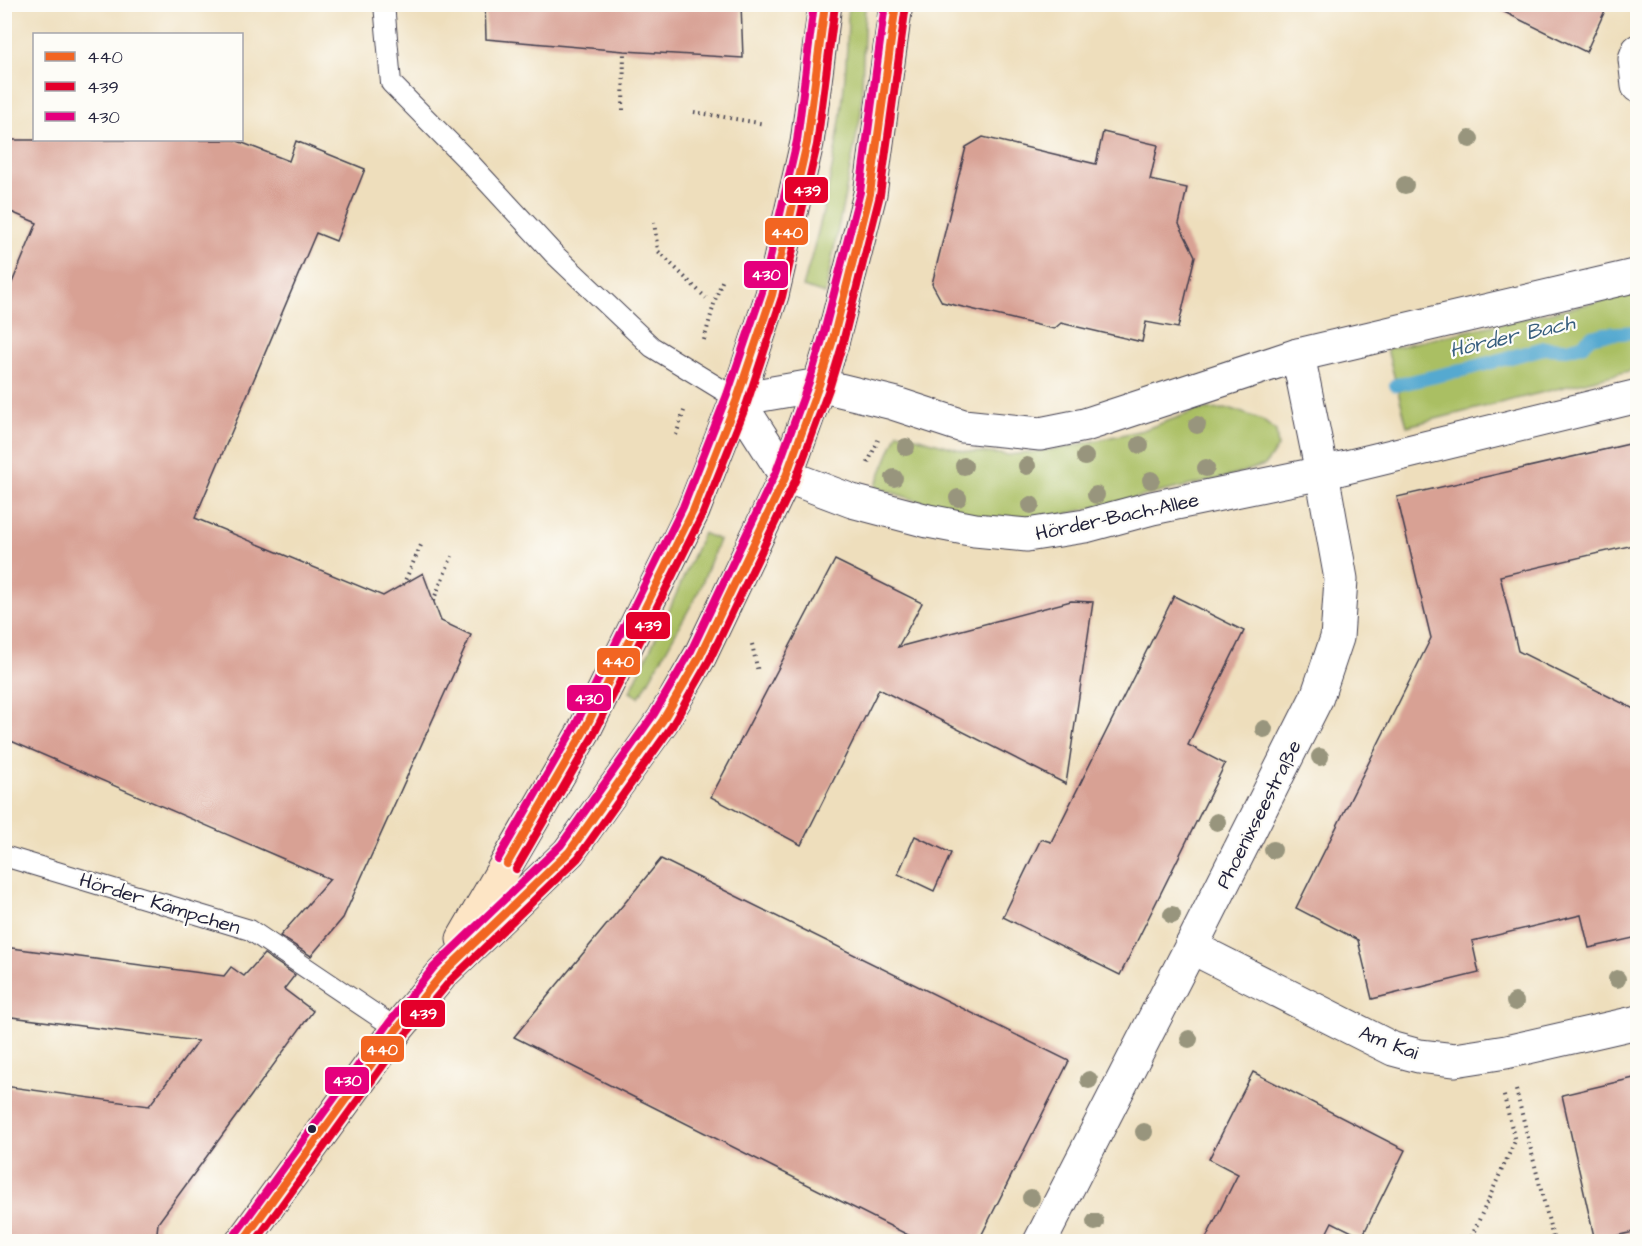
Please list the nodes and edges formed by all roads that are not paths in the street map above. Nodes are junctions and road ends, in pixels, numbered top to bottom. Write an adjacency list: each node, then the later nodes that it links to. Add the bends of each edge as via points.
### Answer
1 (384, 4): 10 (lane, via 391,83 554,254 652,347)
2 (825, 4): 10 (main road, via 804,155 772,295)
3 (896, 4): 8 (main road, via 870,194)
4 (1638, 51): 5 (street)
5 (1638, 86)
6 (1638, 275): 7 (street)
7 (1298, 355): 8 (street, via 1085,425 1040,434 963,426); 11 (street, Phoenixseestraße)
8 (819, 385): 10 (street); 12 (main road)
9 (1638, 396): 11 (street, Hörder-Bach-Allee)
10 (737, 399): 12 (street); 15 (main road, via 693,512 584,731)
11 (1322, 473): 12 (street, Hörder-Bach-Allee, via 1085,526 1027,535 928,521 852,501); 14 (street, Phoenixseestraße, via 1341,579 1337,638 1317,697)
12 (786, 476): 15 (main road, via 700,656 663,720 569,852)
13 (4, 856): 17 (lane, Hörder Kämpchen, via 250,930)
14 (1191, 947): 16 (street, Am Kai, via 1394,1048 1419,1056 1455,1060); 19 (street, Phoenixseestraße)
15 (442, 974): 17 (main road)
16 (1638, 1022)
17 (397, 1029): 18 (main road)
18 (242, 1242)
19 (1040, 1242)

